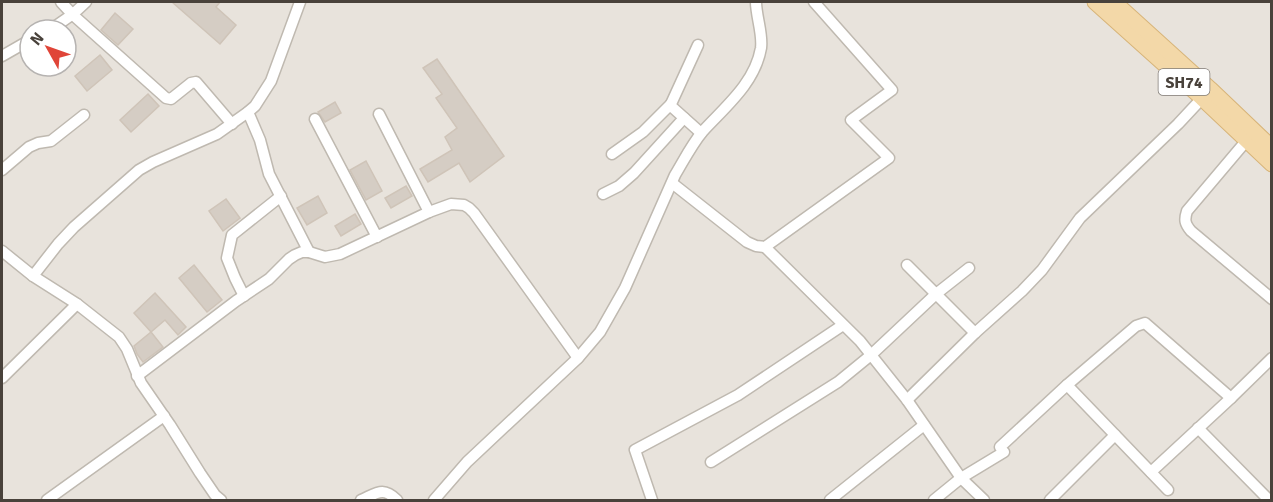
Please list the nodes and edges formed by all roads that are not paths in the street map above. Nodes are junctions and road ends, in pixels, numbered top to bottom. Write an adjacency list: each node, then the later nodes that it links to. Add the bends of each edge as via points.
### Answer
1 (61, 2): 8 (street)
2 (86, 2): 8 (street)
3 (300, 2): 15 (street, via 271,81)
4 (756, 2): 21 (street, via 761,46 756,62 740,93)
5 (814, 2): 32 (street, via 892,90 851,120 889,159)
6 (1095, 2): 13 (main road, SH74)
7 (1114, 2): 13 (main road, SH74)
8 (73, 15): 9 (street); 20 (street, via 166,98 171,99 196,82)
9 (69, 18)
10 (698, 45): 14 (street)
11 (18, 47): 12 (street)
12 (2, 56)
13 (1206, 94): 22 (main road, SH74); 23 (main road, SH74); 43 (street, via 1080,218 1022,291)
14 (670, 104): 18 (street); 24 (street, via 644,132)
15 (248, 112): 20 (street); 29 (street, via 269,174)
16 (379, 114): 30 (street)
17 (84, 116): 26 (street, via 51,141 28,147)
18 (684, 118): 21 (street); 28 (street, via 634,173)
19 (315, 119): 31 (street)
20 (232, 124): 37 (street, via 139,170 74,227)
21 (701, 133): 27 (street)
22 (1247, 140): 25 (main road, SH74); 40 (street, via 1184,218 1191,231)
23 (1272, 148)
24 (612, 154)
25 (1272, 164)
26 (2, 170)
27 (672, 183): 32 (street, via 747,242); 45 (street, via 626,288 600,332)
28 (603, 194)
29 (281, 196): 34 (street); 39 (street, via 232,235 228,258)
30 (429, 212): 31 (street); 45 (street, via 451,204 469,208)
31 (377, 237): 34 (street, via 332,256)
32 (765, 247): 42 (street)
33 (2, 251): 37 (street)
34 (309, 252): 39 (street, via 289,259)
35 (907, 265): 38 (street)
36 (969, 268): 38 (street)
37 (33, 276): 41 (street)
38 (936, 294): 43 (street); 44 (street)
39 (244, 296): 47 (street)
40 (1272, 299)
41 (77, 304): 47 (street, via 119,337); 48 (street)
42 (843, 325): 44 (street); 65 (street, via 738,395 636,450)
43 (975, 333): 51 (street)
44 (871, 355): 51 (street); 56 (street, via 838,382)
45 (578, 358): 64 (street, via 467,462)
46 (1272, 358): 50 (street)
47 (137, 376): 52 (street)
48 (2, 378)
49 (1067, 385): 50 (street, via 1136,326 1145,323); 55 (street); 58 (street, via 1002,449)
50 (1231, 398): 54 (street)
51 (907, 400): 53 (street)
52 (164, 416): 60 (street); 61 (street)
53 (924, 425): 58 (street); 66 (street)
54 (1198, 428): 57 (street); 70 (street)
55 (1115, 435): 57 (street); 69 (street)
56 (711, 462)
57 (1151, 472): 59 (street)
58 (961, 478): 67 (street); 68 (street)
59 (1168, 490)
60 (47, 501)
61 (221, 501)
62 (361, 501): 63 (street, via 384,491)
63 (397, 501)
64 (434, 501)
65 (652, 501)
66 (830, 501)
67 (934, 501)
68 (984, 501)
69 (1050, 501)
70 (1269, 501)

